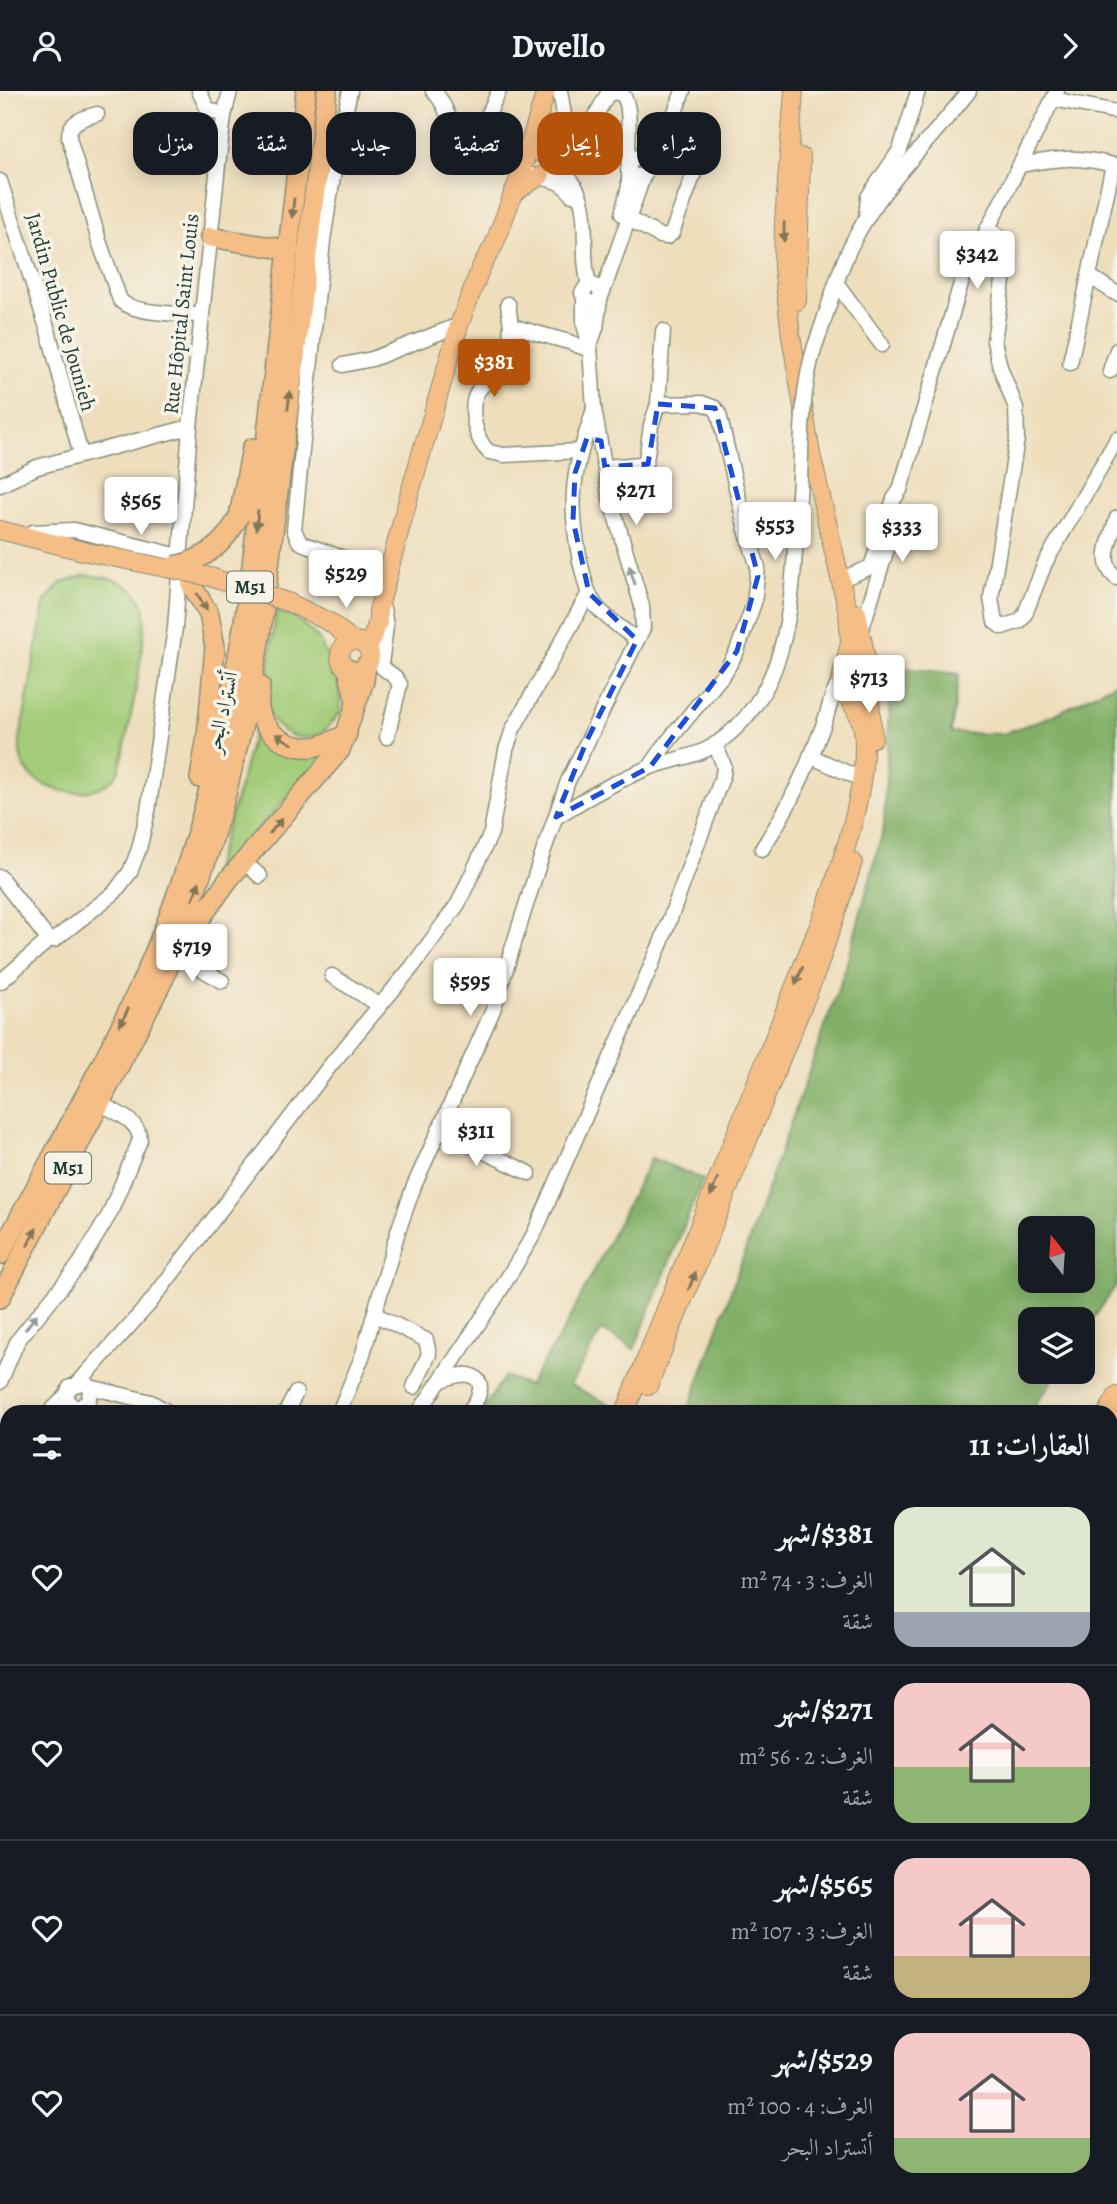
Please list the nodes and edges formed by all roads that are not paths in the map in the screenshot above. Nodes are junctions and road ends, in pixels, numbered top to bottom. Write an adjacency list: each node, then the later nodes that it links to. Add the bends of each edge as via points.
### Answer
1 (199, 91): 22 (street, via 207,108)
2 (230, 91): 22 (street, Rue Hôpital Saint Louis)
3 (306, 91): 42 (highway, أتستراد البحر / M51, one-way to 42)
4 (327, 91): 17 (highway, أتستراد البحر / M51)
5 (350, 91): 18 (street)
6 (433, 91): 7 (street, via 456,130 467,138 481,126)
7 (499, 91)
8 (537, 91): 23 (main road)
9 (547, 91): 23 (main road)
10 (560, 91): 26 (street, via 563,135 568,142 581,142 604,98 611,93 625,98 627,130)
11 (683, 91): 19 (street)
12 (794, 91): 85 (main road, one-way to 85, via 783,266 811,454 850,627)
13 (803, 91): 77 (main road, via 797,307 825,473)
14 (918, 91): 38 (street, via 900,150 868,197)
15 (969, 91): 38 (street)
16 (1055, 95): 20 (street); 27 (street)
17 (328, 112)
18 (342, 112)
19 (675, 112)
20 (1117, 112)
21 (97, 114): 49 (street, via 75,122 68,131 120,300 129,308)
22 (224, 116): 41 (street, Rue Hôpital Saint Louis)
23 (531, 151): 25 (main road); 46 (street, via 571,180 582,200 585,265)
24 (326, 157): 42 (highway, أتستراد البحر / M51)
25 (523, 161)
26 (637, 163)
27 (1020, 165): 28 (street, via 1074,157); 40 (street)
28 (1115, 165): 44 (street)
29 (637, 168): 46 (street)
30 (523, 171): 35 (street)
31 (514, 175): 43 (main road, via 486,241)
32 (516, 175): 37 (main road)
33 (640, 175): 39 (street, via 643,184)
34 (693, 175): 39 (street, via 667,237)
35 (540, 176): 37 (main road); 46 (street, via 565,186 574,200 579,268)
36 (0, 181): 66 (street, Jardin Public de Jounieh, via 49,334)
37 (513, 193): 43 (main road)
38 (866, 218): 45 (street)
39 (629, 219): 46 (street)
40 (987, 228): 63 (street, via 1005,248 995,341 1018,423 991,598 995,622 1002,627 1020,621 1025,614 1045,563); 69 (street, via 962,280)
41 (211, 237): 42 (highway); 49 (street, Rue Hôpital Saint Louis)
42 (306, 246): 52 (highway, أتستراد البحر / M51); 76 (street, via 295,530 304,544); 81 (highway, أتستراد البحر / M51, one-way to 42)
43 (481, 267): 50 (main road)
44 (1089, 276): 47 (street); 57 (street)
45 (837, 284): 54 (street); 90 (street, bridge, via 811,355 803,401 790,604 782,650 762,696)
46 (592, 292): 55 (street, via 584,324)
47 (1117, 294)
48 (508, 304): 51 (street)
49 (201, 316): 62 (street, Rue Hôpital Saint Louis)
50 (459, 325): 58 (street, via 372,359); 76 (main road)
51 (511, 326): 55 (street); 65 (street, via 506,363 474,398 480,442 495,455)
52 (278, 331): 75 (highway, bridge, via 262,382 239,516 214,550); 95 (highway, أتستراد البحر / M51, one-way to 95, via 241,650)
53 (663, 331): 60 (street)
54 (882, 345)
55 (590, 349): 61 (street)
56 (1117, 350): 59 (street)
57 (1070, 363)
58 (344, 365)
59 (1110, 372)
60 (657, 404): 67 (street, via 646,461); 92 (street, via 702,403 719,414 758,576 737,651)
61 (594, 409): 64 (street); 65 (street)
62 (190, 427): 66 (street, Rue Hôpital Saint Louis); 75 (street)
63 (1117, 439)
64 (601, 441): 65 (street, via 592,438); 67 (street)
65 (582, 445): 79 (street, via 572,492 573,520)
66 (81, 455): 68 (street, Rue Hôpital Saint Louis, via 37,467)
67 (605, 467): 83 (street, one-way to 67, via 643,628 642,606)
68 (0, 485)
69 (900, 490): 77 (street, via 871,567); 82 (street, via 886,555)
70 (1117, 518): 78 (street, via 1106,563)
71 (0, 523): 73 (main road)
72 (0, 530): 74 (main road)
73 (33, 532): 74 (main road); 75 (street, via 74,530)
74 (83, 547): 75 (main road, bridge)
75 (183, 566): 84 (main road, bridge, via 290,603 331,623); 95 (highway, one-way to 95, via 205,606 215,647 194,815); 100 (street, via 139,849 130,872 114,893 60,937)
76 (388, 574): 80 (main road)
77 (849, 576): 82 (main road)
78 (1117, 578)
79 (589, 593): 83 (street, via 596,606); 106 (street, via 513,730 491,833 458,904)
80 (379, 606): 84 (main road, via 378,622); 89 (street, via 386,627 381,664 398,680 400,689)
81 (261, 631): 88 (highway, one-way to 81, via 305,747 285,742 270,730 259,709 267,640); 103 (highway, أتستراد البحر / M51, one-way to 81, via 225,798)
82 (861, 631): 86 (main road)
83 (638, 640): 94 (street, via 568,781)
84 (356, 652): 88 (highway, via 356,702)
85 (841, 680): 87 (main road); 91 (street)
86 (870, 692): 87 (main road); 128 (main road, one-way to 86, via 838,913 871,787)
87 (850, 699): 93 (main road, via 863,728)
88 (347, 734): 97 (highway, one-way to 88, via 332,762)
89 (387, 737)
90 (715, 744): 92 (street); 113 (street, via 723,775 661,943 562,1174 534,1234)
91 (810, 756): 93 (street); 96 (street, via 789,805)
92 (650, 767): 94 (street)
93 (861, 779): 127 (main road, one-way to 127, via 842,863 824,913)
94 (556, 817): 108 (street, via 493,1010)
95 (196, 838): 110 (highway, أتستراد البحر / M51, one-way to 110, via 171,910 121,1025)
96 (762, 849)
97 (244, 862): 98 (street); 101 (highway, via 200,919)
98 (260, 876)
99 (0, 877): 100 (street)
100 (50, 939): 105 (street)
101 (181, 957): 103 (highway); 104 (street)
102 (332, 976): 106 (street)
103 (164, 978): 107 (highway, أتستراد البحر / M51)
104 (222, 981)
105 (0, 982)
106 (379, 1005): 115 (street)
107 (101, 1104): 111 (highway, أتستراد البحر / M51, one-way to 107); 114 (street, one-way to 107, via 18,1340 79,1265 109,1215 140,1140 135,1125)
108 (439, 1131): 109 (street); 112 (street, via 398,1231)
109 (529, 1173)
110 (2, 1247)
111 (0, 1298)
112 (376, 1315): 116 (street, via 426,1340 429,1354); 124 (street)
113 (441, 1380): 125 (street); 126 (street, via 462,1375 477,1379 479,1400)
114 (0, 1382)
115 (85, 1385): 118 (street, via 70,1387); 121 (street, via 89,1400); 122 (street)
116 (414, 1387)
117 (296, 1393): 123 (street)
118 (66, 1396): 119 (street); 120 (street)
119 (57, 1405)
120 (69, 1405)
121 (84, 1405)
122 (155, 1405)
123 (290, 1405)
124 (342, 1405)
125 (424, 1405)
126 (474, 1405)
127 (628, 1405)
128 (641, 1405)

